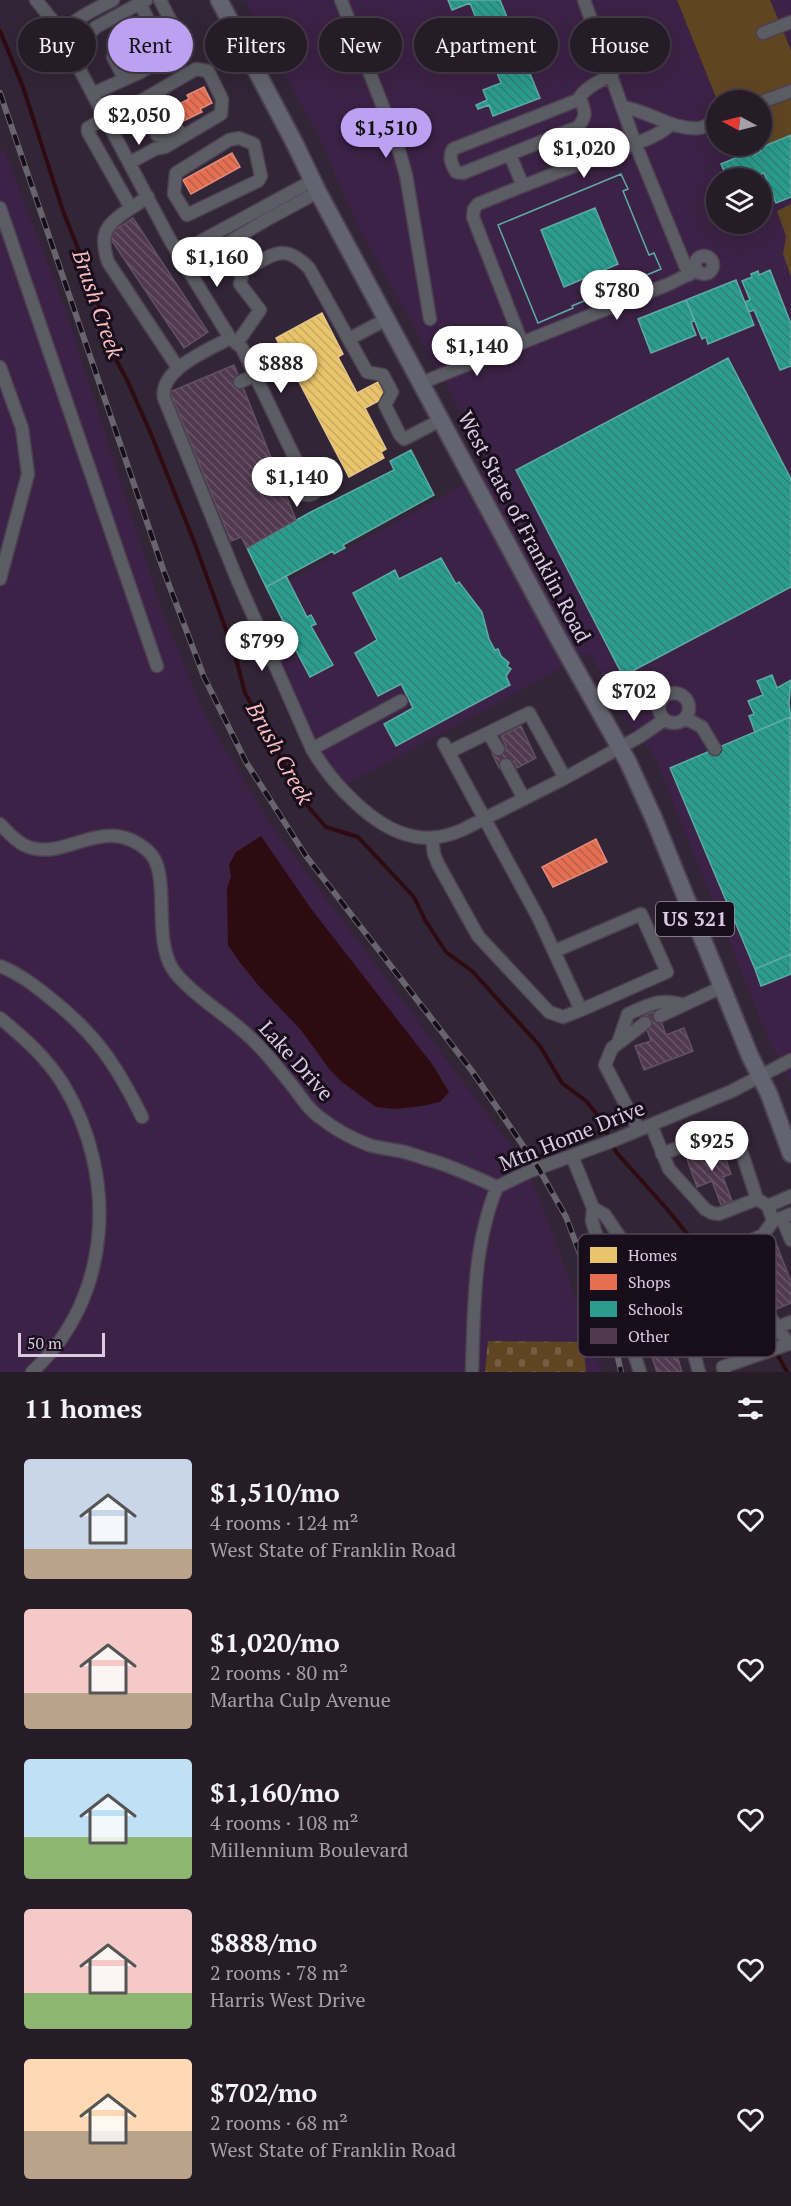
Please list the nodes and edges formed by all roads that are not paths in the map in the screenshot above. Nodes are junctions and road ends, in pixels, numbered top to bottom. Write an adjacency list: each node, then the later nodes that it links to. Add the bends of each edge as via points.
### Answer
1 (113, 0): 9 (street)
2 (160, 0): 10 (street)
3 (219, 0): 33 (highway, West State of Franklin Road / US 321)
4 (341, 0): 42 (street, via 396,140 406,176)
5 (584, 0): 16 (street)
6 (42, 2): 8 (street)
7 (143, 2): 12 (street); 17 (street, via 151,26 138,46 113,57)
8 (52, 18)
9 (81, 18)
10 (169, 18)
11 (791, 22): 13 (street)
12 (96, 27)
13 (763, 33)
14 (81, 72): 19 (street)
15 (141, 72): 17 (street)
16 (612, 75): 22 (street, via 581,94); 25 (street)
17 (124, 78): 19 (street)
18 (791, 91): 21 (street)
19 (94, 93): 26 (street)
20 (146, 98): 23 (street); 24 (street, via 196,69 203,69 208,71 222,99); 24 (street, via 143,109 160,137 169,136)
21 (772, 98)
22 (578, 100): 31 (street, via 586,112 578,127); 31 (street, via 453,149 451,163 456,172 463,173)
23 (132, 105): 26 (street); 30 (street)
24 (222, 107): 30 (street, via 216,118)
25 (622, 107): 27 (street); 29 (street)
26 (108, 118): 32 (street); 38 (street, via 88,128 88,132)
27 (670, 124): 28 (street); 29 (street)
28 (706, 126)
29 (635, 144): 34 (street); 45 (street, via 698,272)
30 (155, 149): 32 (street)
31 (510, 155): 34 (street)
32 (130, 162): 36 (street)
33 (315, 186): 39 (street); 40 (street); 41 (highway, West State of Franklin Road / US 321)
34 (523, 186): 45 (street, via 478,204 473,217)
35 (174, 194): 35 (street, via 187,215 258,181 261,176 254,144 239,138 229,140 193,161 176,173); 36 (street)
36 (150, 200): 38 (street); 39 (street)
37 (0, 208): 54 (street)
38 (131, 208): 47 (street, via 108,225 104,245 108,262)
39 (179, 253): 40 (street)
40 (187, 267): 44 (street)
41 (387, 319): 43 (street); 50 (highway, West State of Franklin Road / US 321)
42 (430, 319)
43 (349, 339): 44 (street, via 309,268 301,259 280,251 243,271 240,284 260,310); 51 (street, via 367,372 383,375 393,392 385,405 404,439)
44 (233, 341): 47 (street); 48 (street, via 242,348)
45 (522, 343): 50 (street)
46 (0, 367): 53 (street, via 22,428 28,474)
47 (178, 368): 60 (street, via 164,386 164,398 237,579)
48 (255, 375): 49 (street); 52 (street)
49 (240, 382)
50 (421, 383): 51 (highway, West State of Franklin Road / US 321)
51 (441, 420): 59 (highway, West State of Franklin Road / US 321)
52 (303, 475)
53 (0, 579)
54 (158, 666)
55 (401, 701): 60 (street)
56 (685, 718): 57 (street, via 677,723); 57 (street, via 689,709 686,700 673,693 664,697 659,706); 62 (street, via 702,726)
57 (663, 720): 59 (street)
58 (489, 734): 61 (street); 64 (street, via 529,713); 66 (street, via 446,748)
59 (619, 748): 64 (street); 71 (highway, West State of Franklin Road / US 321, via 654,819)
60 (312, 749): 68 (street, via 340,788 381,822 397,832)
61 (498, 749)
62 (715, 749)
63 (506, 765): 65 (street)
64 (565, 778): 65 (street)
65 (524, 800): 66 (street)
66 (485, 817): 68 (street, via 446,837); 69 (street)
67 (0, 824): 86 (street, Lake Drive, via 32,847 47,849 104,835 128,837 139,843 158,863 162,936 172,968 259,1046 315,1114 345,1135 369,1145 457,1168)
68 (432, 838): 73 (street, via 438,864 478,936 549,1012 563,1017)
69 (555, 951): 73 (street); 73 (street, via 641,914 667,972)
70 (0, 966): 80 (street, via 20,974 98,1041 122,1075)
71 (722, 987): 72 (street); 79 (highway, West State of Franklin Road / US 321)
72 (684, 1005): 74 (street); 77 (street, via 668,1000 628,1014)
73 (581, 1010)
74 (660, 1016)
75 (0, 1018): 104 (street, via 40,1054 62,1083 84,1131 96,1170 101,1214 98,1252 79,1308 48,1358)
76 (645, 1023): 77 (street)
77 (618, 1043): 82 (street, via 605,1065)
78 (791, 1060): 79 (street, Mtn Home Drive)
79 (760, 1076): 81 (street, Mtn Home Drive); 84 (highway, West State of Franklin Road / US 321)
80 (142, 1117)
81 (651, 1125): 82 (street, Mtn Home Drive); 83 (street)
82 (639, 1130): 85 (street, Mtn Home Drive)
83 (662, 1154): 88 (street, via 669,1169 712,1213 719,1214); 88 (street, via 732,1129)
84 (791, 1154)
85 (572, 1156): 86 (street, Mtn Home Drive); 90 (street)
86 (497, 1187): 105 (street, via 487,1212 476,1282)
87 (791, 1196): 89 (street)
88 (757, 1199): 89 (street)
89 (768, 1206): 91 (street)
90 (593, 1208): 92 (street); 93 (street, via 605,1215)
91 (782, 1218): 94 (street); 95 (street)
92 (596, 1234)
93 (618, 1234)
94 (764, 1234)
95 (791, 1240)
96 (791, 1322): 98 (street)
97 (776, 1324): 98 (street)
98 (778, 1327): 99 (street)
99 (786, 1345)
100 (635, 1357): 106 (street)
101 (695, 1357): 107 (street)
102 (756, 1357): 103 (street)
103 (724, 1370)
104 (32, 1372)
105 (472, 1372)
106 (640, 1372)
107 (699, 1372)

